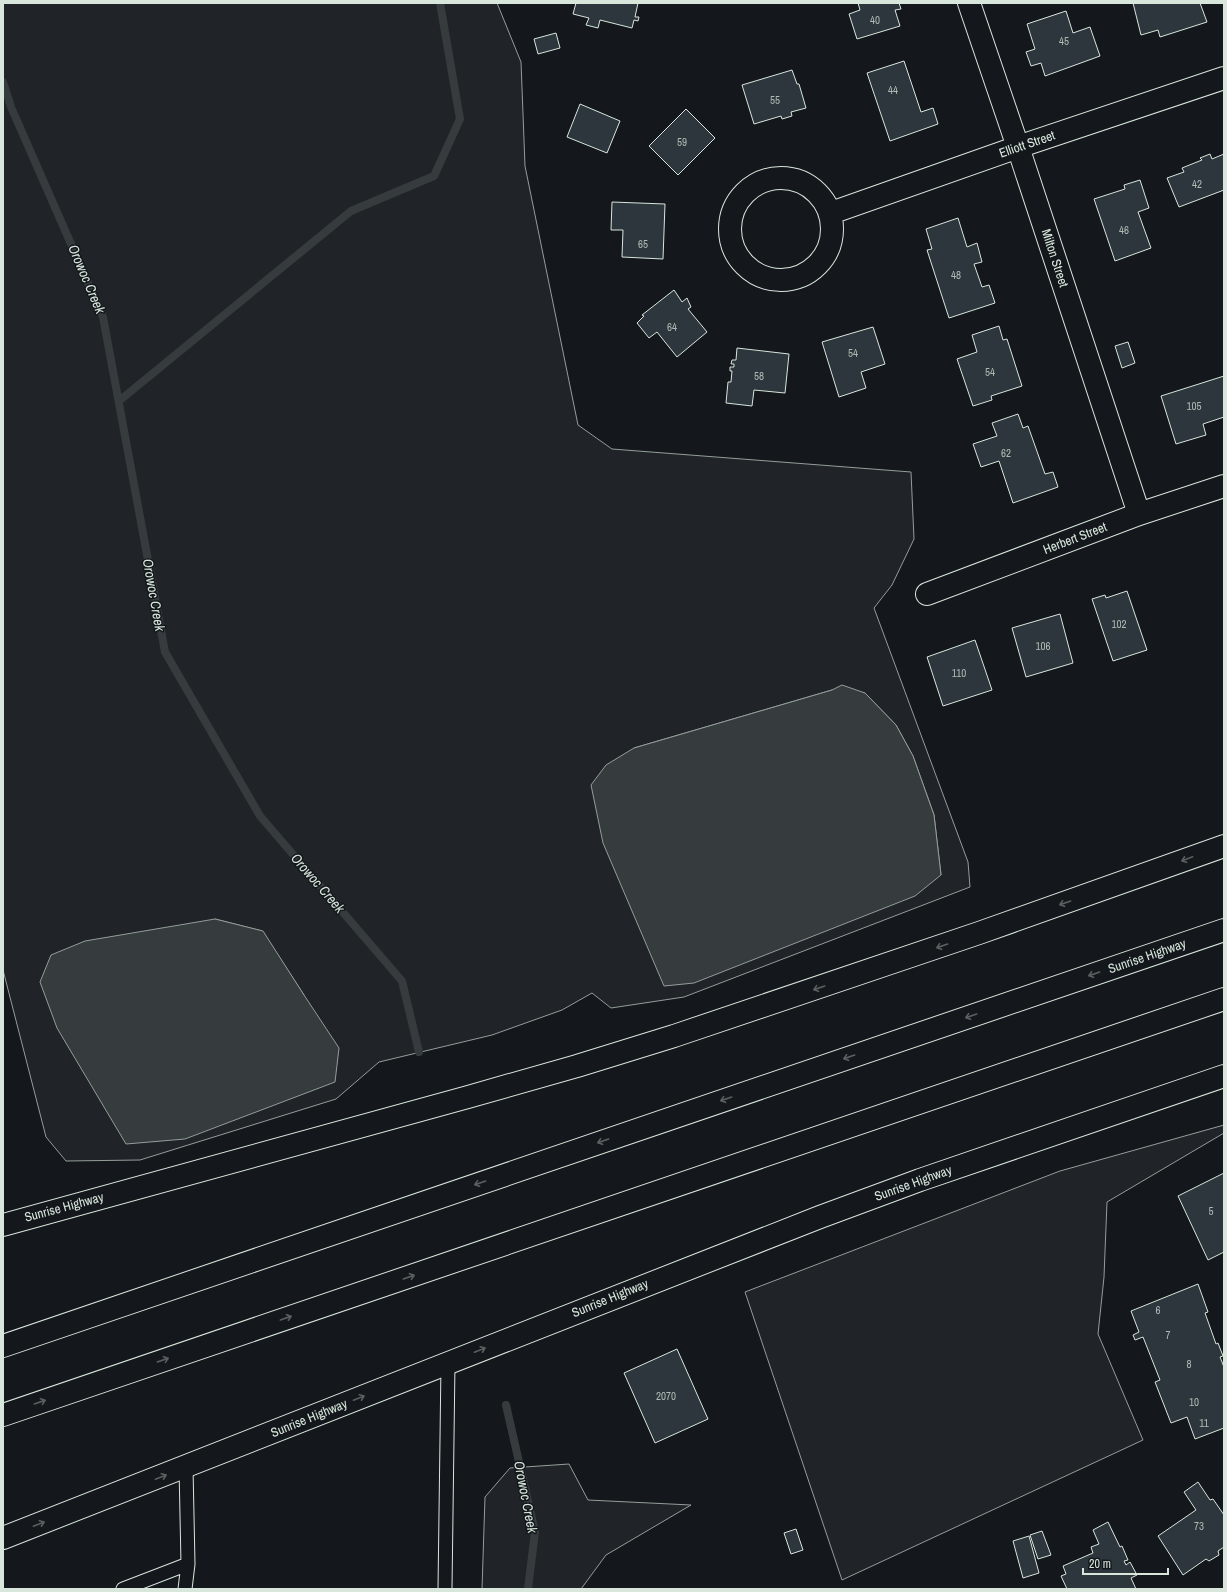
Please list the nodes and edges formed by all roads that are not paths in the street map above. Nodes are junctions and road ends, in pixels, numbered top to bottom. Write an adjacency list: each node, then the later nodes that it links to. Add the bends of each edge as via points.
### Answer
1 (969, 3): 3 (main road, Milton Street)
2 (1224, 78): 3 (main road, Elliott Street)
3 (1018, 147): 4 (main road, Elliott Street); 6 (main road, Milton Street)
4 (831, 213): 4 (main road, via 812,186 781,177 749,187 731,213 731,246 750,272 781,282 806,274 812,272 831,245)
5 (1224, 486): 6 (main road, Herbert Street)
6 (1139, 514): 7 (main road, Herbert Street)
7 (927, 594)
8 (1224, 846): 12 (main road, Sunrise Highway, one-way to 12, via 979,933 674,1036 476,1095)
9 (1224, 930): 13 (main road, Sunrise Highway, one-way to 13)
10 (1224, 999): 15 (main road, one-way to 10)
11 (1224, 1076): 14 (main road, Sunrise Highway, one-way to 11, via 827,1214)
12 (3, 1225)
13 (3, 1346)
14 (448, 1363): 16 (main road, Sunrise Highway, one-way to 14); 21 (lane)
15 (3, 1415)
16 (186, 1466): 17 (main road, Sunrise Highway, one-way to 16); 18 (lane)
17 (3, 1538)
18 (188, 1564): 19 (lane); 20 (lane)
19 (124, 1589)
20 (185, 1589)
21 (445, 1589)

